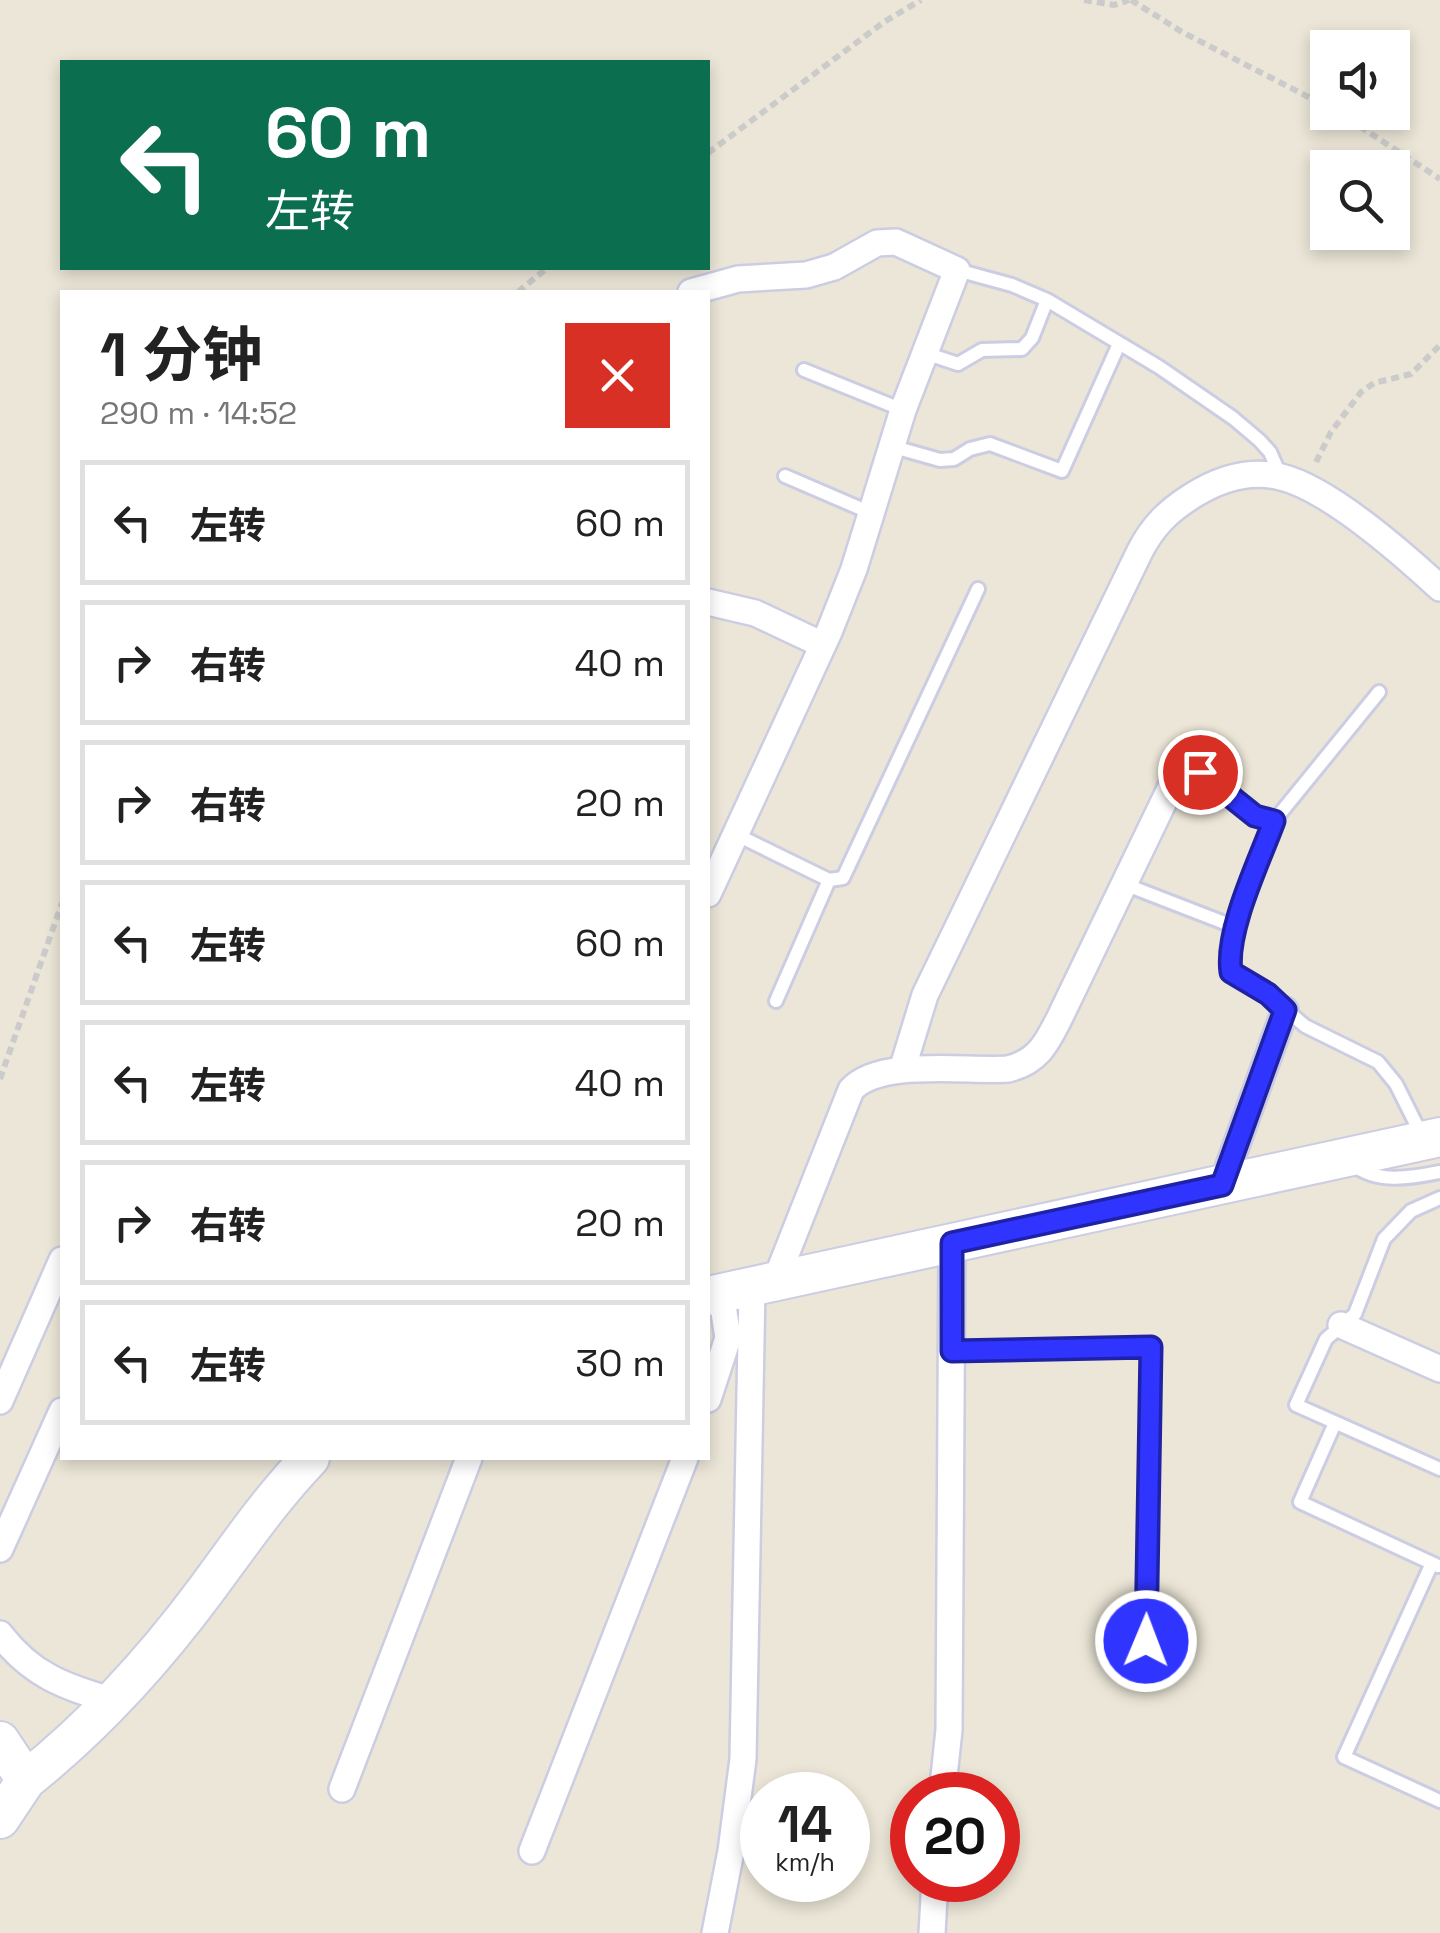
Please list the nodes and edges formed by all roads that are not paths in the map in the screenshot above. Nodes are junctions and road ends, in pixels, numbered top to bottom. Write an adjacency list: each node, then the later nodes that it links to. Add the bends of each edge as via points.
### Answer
1 (958, 270): 2 (street, via 896,242 806,275 738,278); 3 (lane); 5 (street)
2 (697, 290)
3 (1046, 300): 4 (lane); 5 (lane, via 1022,348 982,350 958,364)
4 (1119, 344): 8 (lane, via 1062,471 990,444 954,460); 10 (lane, via 1233,418)
5 (926, 353): 7 (street)
6 (804, 370): 7 (lane)
7 (903, 410): 8 (street)
8 (894, 447): 11 (street)
9 (786, 476): 11 (lane)
10 (1292, 481): 12 (street, via 1406,557); 26 (street, via 1233,476 1184,500 1152,529 924,995)
11 (871, 513): 15 (street)
12 (1440, 588)
13 (978, 589): 20 (lane, via 852,862 843,878)
14 (710, 603): 15 (street, via 768,618)
15 (823, 646): 19 (street)
16 (1379, 692): 18 (lane)
17 (1182, 766): 18 (lane, via 1200,772 1255,816); 21 (street)
18 (1274, 821): 23 (lane)
19 (735, 834): 20 (lane); 22 (street)
20 (830, 880): 24 (lane)
21 (1124, 884): 23 (lane); 26 (street, via 1036,1057 1008,1068)
22 (710, 890)
23 (1235, 927): 25 (lane, via 1231,972)
24 (776, 1001)
25 (1285, 1010): 27 (lane, via 1378,1062); 28 (street)
26 (902, 1070): 32 (street, via 870,1076 852,1090)
27 (1435, 1150): 28 (street, via 1345,1158)
28 (1222, 1185): 30 (street)
29 (1440, 1198): 33 (lane, via 1395,1224 1356,1314)
30 (952, 1243): 32 (street); 34 (street)
31 (60, 1265): 37 (street)
32 (739, 1289): 36 (street); 57 (street, via 743,1759)
33 (1341, 1325): 35 (street); 39 (lane, via 1326,1338 1296,1405)
34 (952, 1351): 47 (lane, via 1151,1347); 50 (street)
35 (1440, 1369)
36 (710, 1392)
37 (0, 1401)
38 (60, 1415): 44 (street)
39 (1335, 1422): 43 (lane); 45 (lane, via 1300,1502)
40 (308, 1460): 48 (street)
41 (468, 1460): 52 (street)
42 (683, 1460): 55 (street)
43 (1440, 1470)
44 (0, 1549)
45 (1436, 1565): 53 (lane, via 1344,1757)
46 (0, 1634): 48 (street, via 29,1668)
47 (1146, 1641)
48 (112, 1701): 51 (street)
49 (0, 1741): 51 (street)
50 (944, 1772)
51 (26, 1780): 54 (street)
52 (342, 1789)
53 (1440, 1801)
54 (0, 1819)
55 (532, 1850)
56 (934, 1902): 58 (street)
57 (715, 1933)
58 (932, 1933)

